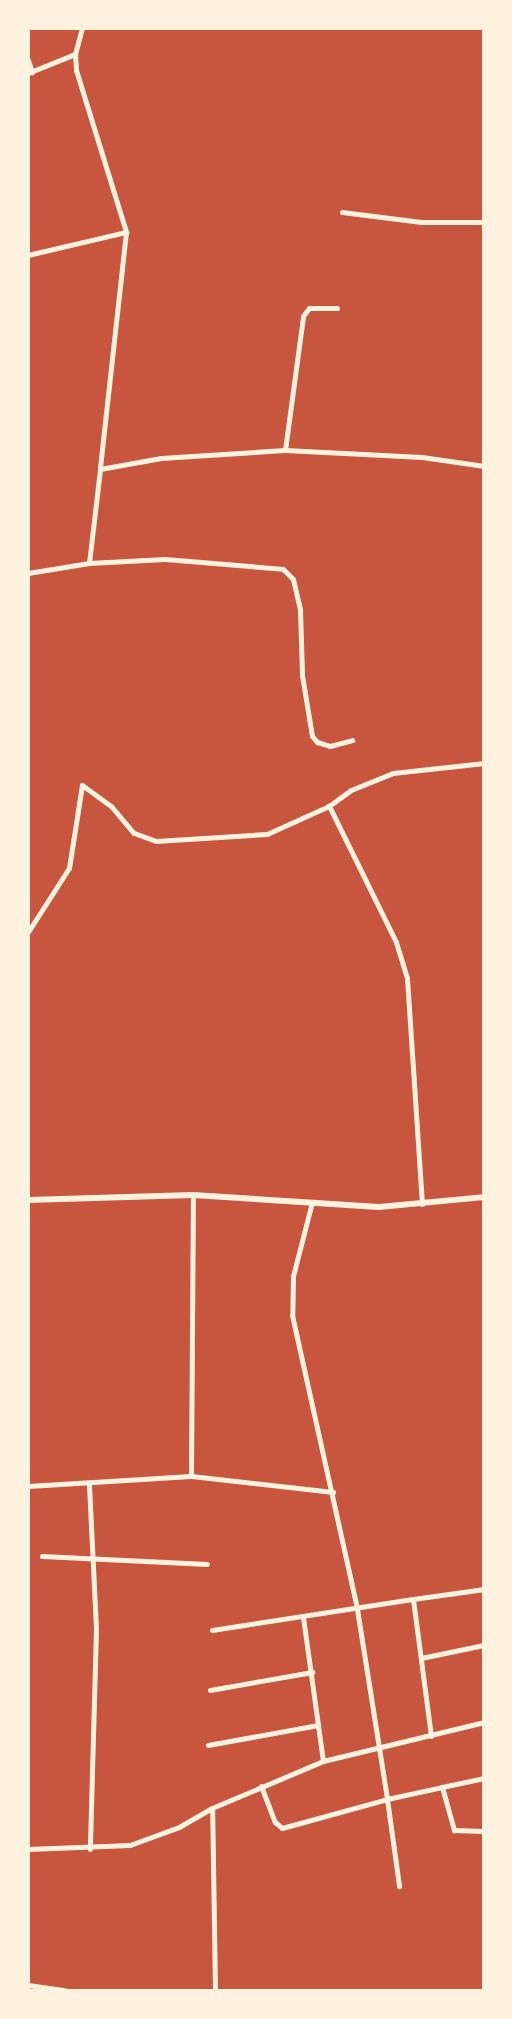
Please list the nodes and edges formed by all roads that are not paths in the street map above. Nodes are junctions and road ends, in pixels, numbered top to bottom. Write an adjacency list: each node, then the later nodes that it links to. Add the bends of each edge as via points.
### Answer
1 (82, 28): 2 (street)
2 (75, 54): 4 (street); 7 (street, via 76,70)
3 (28, 60): 4 (street)
4 (30, 73)
5 (342, 212): 6 (street, via 421,222)
6 (483, 222)
7 (126, 232): 8 (street); 12 (street)
8 (28, 255)
9 (337, 308): 10 (street, via 309,308 303,316)
10 (285, 450): 11 (street, via 422,457); 12 (street, via 161,458)
11 (483, 466)
12 (100, 469): 13 (street)
13 (89, 562): 14 (street); 15 (street, via 165,559 284,569 293,579 300,610 303,675 312,736 330,746)
14 (28, 573)
15 (352, 740)
16 (483, 763): 17 (street, via 393,773 351,790)
17 (329, 806): 18 (street, via 267,834 156,841 134,833 111,806 82,785 69,868); 23 (street, via 396,942 407,978)
18 (28, 932)
19 (193, 1195): 21 (street); 22 (street); 24 (street)
20 (483, 1197): 23 (street)
21 (28, 1200)
22 (312, 1202): 23 (street, via 369,1207); 27 (street, via 293,1276 292,1315)
23 (422, 1204)
24 (191, 1476): 25 (street); 27 (street)
25 (90, 1485): 26 (street); 29 (street)
26 (28, 1486)
27 (333, 1492): 33 (street)
28 (42, 1556): 29 (street)
29 (96, 1559): 30 (street); 53 (street)
30 (207, 1564)
31 (483, 1589): 32 (street)
32 (413, 1599): 33 (street); 37 (street)
33 (357, 1609): 34 (street); 44 (street)
34 (303, 1617): 35 (street); 38 (street)
35 (212, 1630)
36 (483, 1645): 37 (street)
37 (421, 1658): 42 (street)
38 (312, 1672): 39 (street); 41 (street)
39 (210, 1690)
40 (483, 1722): 42 (street)
41 (318, 1725): 43 (street); 45 (street)
42 (431, 1736): 44 (street)
43 (208, 1745)
44 (377, 1748): 45 (street); 49 (street)
45 (323, 1761): 47 (street)
46 (483, 1778): 48 (street)
47 (261, 1786): 49 (street, via 275,1822 282,1827); 50 (street)
48 (442, 1787): 49 (street); 51 (street, via 454,1830)
49 (387, 1799): 54 (street)
50 (212, 1808): 53 (street, via 153,1839); 57 (street)
51 (483, 1832)
52 (28, 1849): 53 (street)
53 (90, 1850)
54 (399, 1886)
55 (28, 1985): 56 (street)
56 (65, 1990)
57 (215, 1990)

